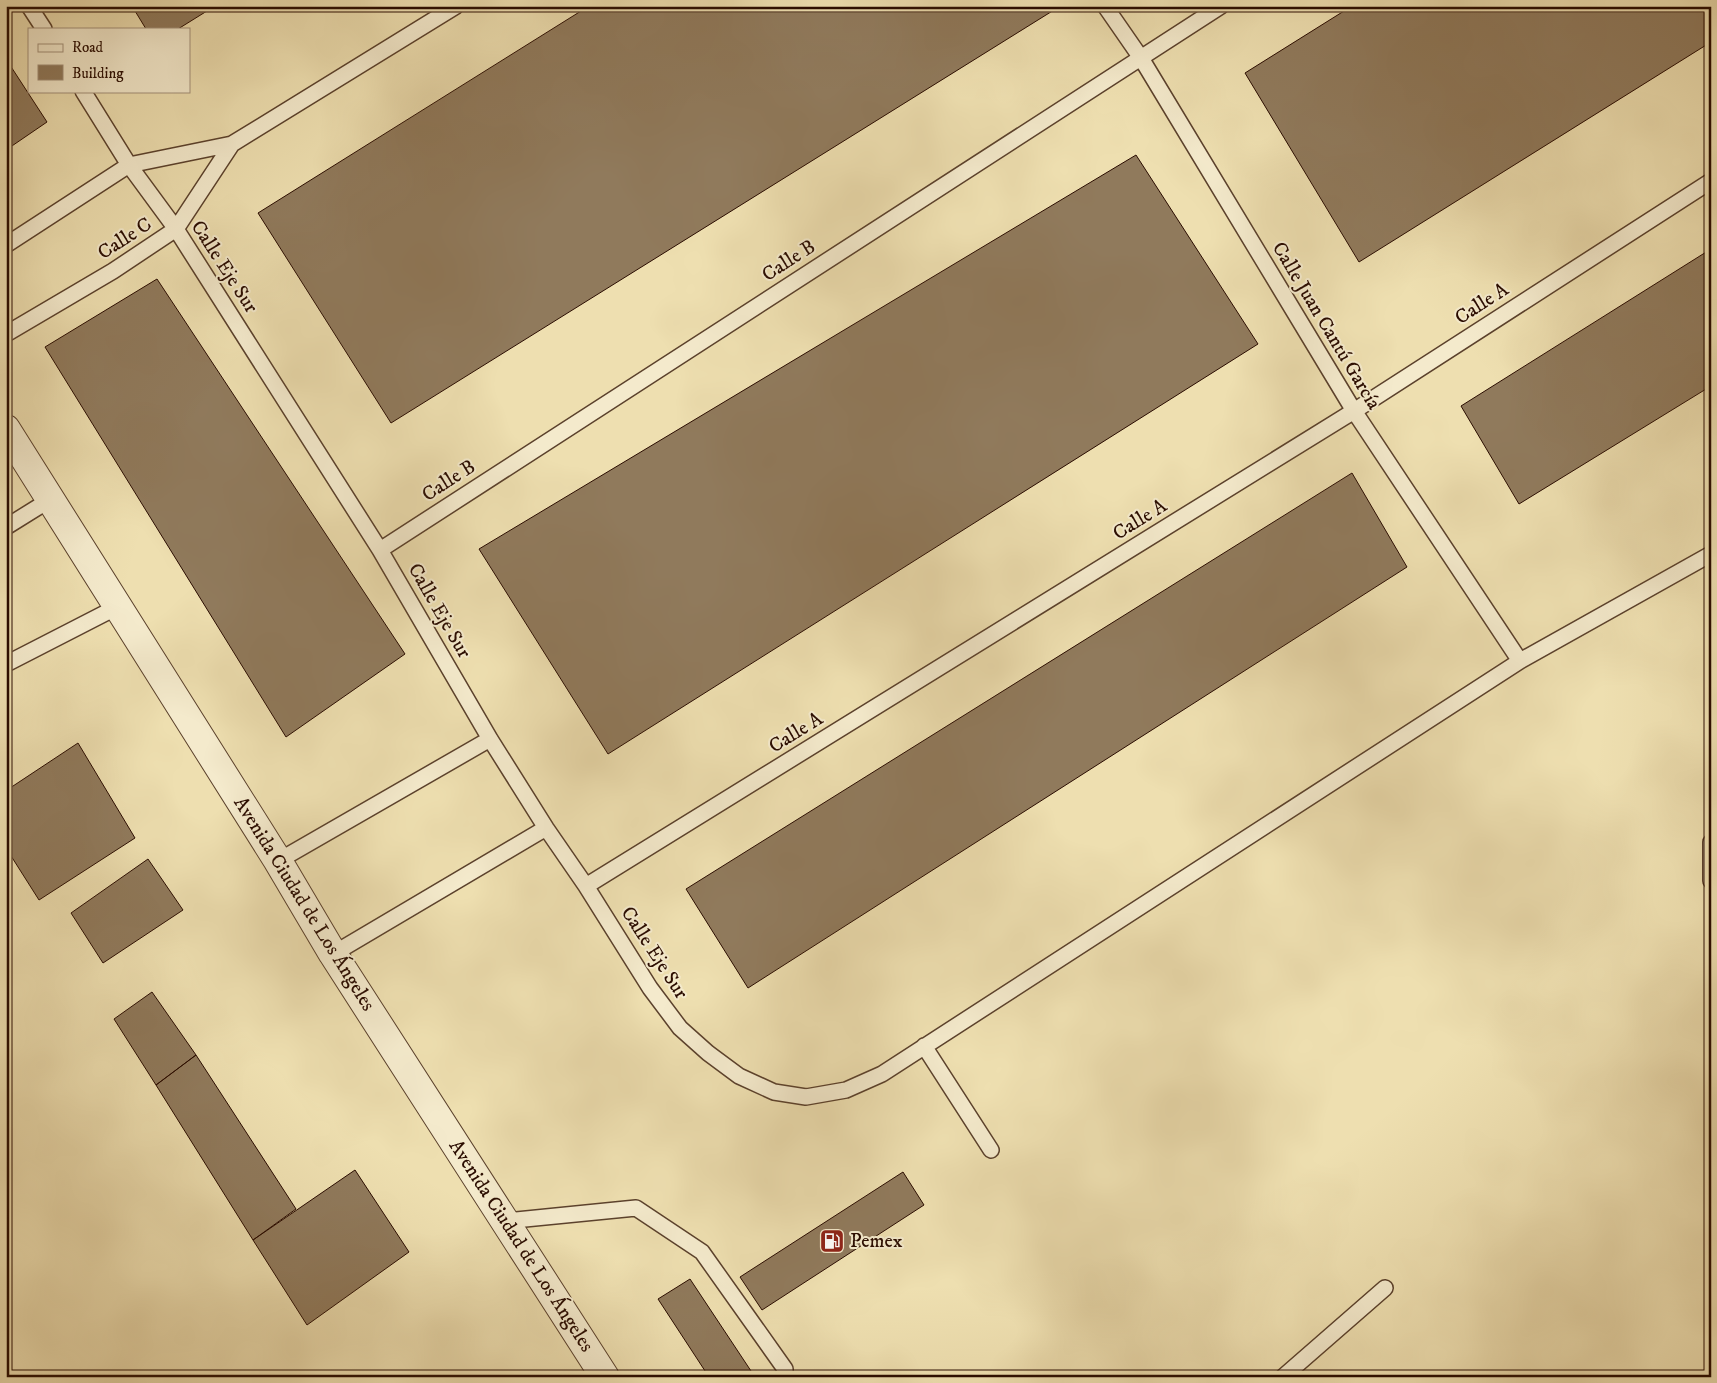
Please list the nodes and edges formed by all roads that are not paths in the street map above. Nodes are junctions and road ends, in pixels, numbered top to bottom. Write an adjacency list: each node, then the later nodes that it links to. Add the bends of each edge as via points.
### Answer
1 (29, 6): 5 (lane)
2 (456, 6): 8 (lane, Calle C)
3 (1105, 6): 6 (lane, Calle Juan Cantú García)
4 (1221, 6): 6 (lane, Calle B)
5 (43, 28)
6 (1140, 58): 14 (lane, Calle Juan Cantú García); 18 (lane, Calle B)
7 (84, 92): 9 (lane, Calle Eje Sur)
8 (232, 144): 9 (lane, Calle C); 11 (lane, Calle C)
9 (129, 165): 11 (lane, Calle Eje Sur); 12 (lane, Calle C)
10 (1711, 181): 14 (lane, Calle A)
11 (176, 229): 13 (lane, Calle C, via 113,271); 18 (lane, Calle Eje Sur)
12 (6, 245)
13 (6, 334)
14 (1354, 411): 21 (lane, Calle Juan Cantú García); 28 (lane, Calle A)
15 (8, 436): 16 (street, Avenida Ciudad de Los Ángeles)
16 (51, 498): 17 (lane); 20 (street, Avenida Ciudad de Los Ángeles)
17 (6, 527)
18 (380, 550): 23 (lane, Calle Eje Sur)
19 (1711, 554): 21 (lane, Calle Eje Sur)
20 (119, 606): 22 (lane); 26 (street, Avenida Ciudad de Los Ángeles)
21 (1520, 661): 30 (lane, Calle Eje Sur)
22 (6, 664)
23 (490, 739): 24 (lane, Calle Eje Sur); 26 (lane)
24 (546, 828): 28 (lane, Calle Eje Sur); 29 (lane)
25 (1711, 842): 27 (lane)
26 (278, 861): 29 (street, Avenida Ciudad de Los Ángeles)
27 (1711, 881)
28 (586, 886): 30 (lane, Calle Eje Sur, via 650,988 680,1028 739,1076 774,1092 806,1097 846,1090 882,1074)
29 (333, 954): 32 (street, Avenida Ciudad de Los Ángeles)
30 (924, 1046): 31 (lane)
31 (990, 1150)
32 (505, 1221): 34 (street, Avenida Ciudad de Los Ángeles); 35 (lane, via 636,1208 702,1252 785,1369)
33 (1385, 1288): 36 (lane)
34 (605, 1377)
35 (785, 1377)
36 (1283, 1377)

